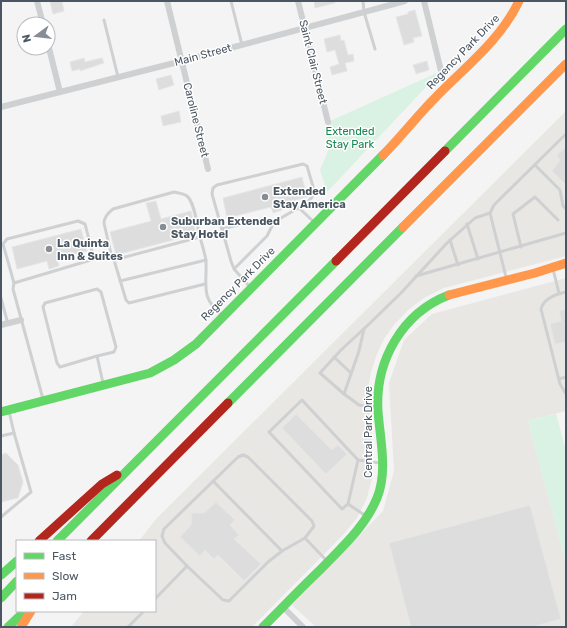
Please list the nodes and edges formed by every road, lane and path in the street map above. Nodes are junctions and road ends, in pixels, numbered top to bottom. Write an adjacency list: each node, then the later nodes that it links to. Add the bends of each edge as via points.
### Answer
1 (37, 1): 10 (street)
2 (167, 1): 17 (street, Caroline Street)
3 (231, 1): 14 (lane)
4 (298, 1): 12 (street, Saint Clair Street)
5 (363, 1): 9 (lane)
6 (405, 1): 9 (street, Main Street)
7 (424, 1): 19 (street)
8 (519, 1): 32 (main road, Regency Park Drive, via 512,17 500,33)
9 (364, 12): 12 (street, Main Street); 15 (lane)
10 (41, 16)
11 (104, 20): 20 (lane)
12 (305, 28): 14 (street, Main Street); 23 (street, Saint Clair Street)
13 (566, 30): 78 (main road)
14 (242, 45): 17 (street, Main Street)
15 (375, 49)
16 (51, 56): 21 (street)
17 (182, 61): 20 (street, Main Street); 26 (street, Caroline Street)
18 (566, 64): 86 (main road)
19 (441, 71)
20 (118, 77): 21 (street, Main Street)
21 (60, 92): 22 (street, Main Street)
22 (1, 107)
23 (328, 122)
24 (566, 134): 25 (lane)
25 (535, 165): 28 (lane, via 560,190); 29 (lane, via 494,205)
26 (208, 169)
27 (299, 208): 31 (lane); 32 (lane); 34 (lane, via 312,197 314,190 303,164 213,188 212,194)
28 (566, 209)
29 (490, 213): 33 (lane); 39 (lane)
30 (558, 220): 38 (lane, via 535,197 513,214)
31 (274, 222): 34 (lane, via 262,219); 48 (lane, via 267,236)
32 (315, 224): 54 (main road, Regency Park Drive)
33 (467, 224): 37 (lane); 42 (lane)
34 (222, 229): 48 (lane)
35 (566, 233): 38 (lane)
36 (200, 237): 40 (lane, via 192,205 187,196 174,192 108,212 104,223); 43 (lane); 44 (lane)
37 (450, 240): 46 (lane); 49 (lane)
38 (521, 247): 39 (lane)
39 (500, 253): 42 (lane); 50 (lane)
40 (111, 254): 41 (lane); 43 (lane)
41 (94, 259): 52 (lane); 52 (lane, via 85,224 78,220 7,239 3,244)
42 (478, 259): 46 (lane)
43 (114, 260): 51 (lane)
44 (206, 260): 51 (lane); 53 (lane)
45 (566, 263): 47 (main road, Central Park Drive)
46 (458, 265): 49 (lane)
47 (553, 267): 50 (main road, Central Park Drive); 56 (lane)
48 (234, 269): 54 (lane)
49 (415, 276): 62 (lane)
50 (506, 279): 72 (main road, Central Park Drive, via 442,298 413,317 392,344 386,359 378,390)
51 (120, 281): 53 (lane, via 129,303)
52 (14, 284): 60 (lane)
53 (206, 284): 59 (lane, via 208,301)
54 (251, 288): 59 (main road, Regency Park Drive)
55 (566, 292): 56 (lane)
56 (559, 293): 67 (lane, via 546,300 541,309)
57 (1, 298): 58 (lane)
58 (2, 304): 61 (lane)
59 (224, 316): 68 (main road, Regency Park Drive, via 196,344 173,362 150,373)
60 (21, 320): 61 (street); 71 (lane)
61 (4, 325)
62 (364, 329): 64 (lane); 65 (lane)
63 (97, 356): 63 (lane, via 60,367 43,307 45,303 97,289 101,292 116,347 114,352); 68 (lane)
64 (334, 357): 65 (lane); 69 (lane, via 320,373)
65 (352, 373): 69 (lane)
66 (566, 377): 67 (lane)
67 (559, 379): 70 (lane)
68 (103, 385): 71 (main road, Regency Park Drive)
69 (344, 394): 72 (lane, via 360,405)
70 (566, 394)
71 (43, 401): 73 (main road, Regency Park Drive)
72 (378, 409): 77 (main road, Central Park Drive)
73 (5, 411): 74 (lane)
74 (14, 433): 75 (lane); 82 (lane, via 31,492)
75 (1, 436)
76 (358, 460): 77 (lane); 80 (lane); 80 (lane, via 302,400 269,432 342,509)
77 (382, 463): 81 (main road, Central Park Drive, via 379,491)
78 (133, 465): 84 (main road, via 102,484); 85 (main road)
79 (213, 481): 83 (lane, via 238,457 248,456 312,521 314,526); 87 (lane); 90 (lane, via 164,529 162,536 166,543)
80 (348, 504): 81 (lane)
81 (367, 516): 89 (main road, Central Park Drive, via 362,526)
82 (1, 517)
83 (305, 538): 87 (lane); 89 (lane)
84 (40, 540)
85 (59, 540)
86 (92, 540)
87 (282, 551): 90 (lane, via 229,601 222,600)
88 (16, 561): 91 (main road)
89 (328, 562): 95 (main road, Central Park Drive)
90 (187, 566): 94 (lane)
91 (1, 575)
92 (16, 582): 93 (main road)
93 (1, 598)
94 (156, 598)
95 (283, 606): 102 (main road, Central Park Drive); 103 (street)
96 (24, 612): 99 (main road)
97 (30, 612): 100 (main road)
98 (143, 612): 101 (lane)
99 (8, 627)
100 (21, 627)
101 (128, 627)
102 (263, 627)
103 (303, 627)

